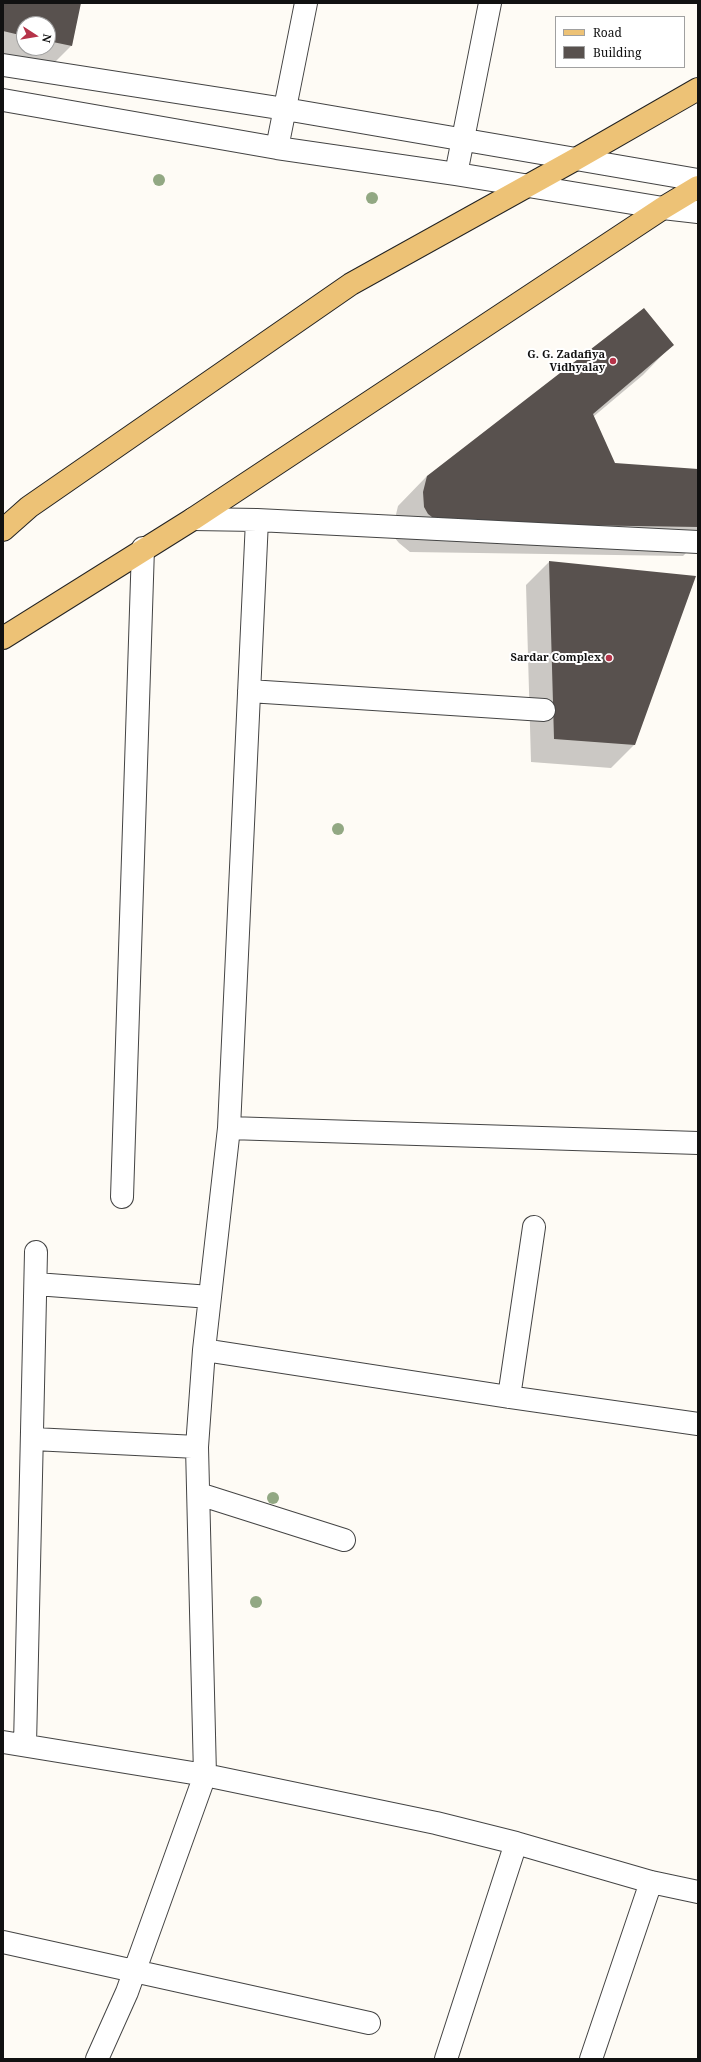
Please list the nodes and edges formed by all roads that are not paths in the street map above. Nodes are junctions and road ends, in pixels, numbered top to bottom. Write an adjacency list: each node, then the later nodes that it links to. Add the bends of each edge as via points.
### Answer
1 (306, 3): 6 (street)
2 (490, 3): 7 (street)
3 (3, 65): 6 (street)
4 (698, 89): 9 (main road)
5 (3, 100): 8 (street)
6 (285, 109): 7 (street); 8 (street)
7 (463, 139): 9 (street); 10 (street)
8 (277, 148): 10 (street)
9 (576, 159): 11 (street); 12 (main road)
10 (456, 174): 12 (street)
11 (698, 180)
12 (528, 186): 14 (street); 18 (main road, via 351,284 29,507)
13 (698, 187): 14 (main road)
14 (663, 208): 15 (street); 16 (main road)
15 (698, 212)
16 (193, 519): 17 (street); 20 (main road)
17 (257, 520): 19 (street); 22 (street)
18 (3, 530)
19 (698, 542)
20 (143, 548): 21 (main road); 26 (street)
21 (3, 638)
22 (249, 691): 23 (street); 24 (street)
23 (544, 710)
24 (229, 1128): 25 (street); 30 (street)
25 (698, 1143)
26 (122, 1197)
27 (534, 1227): 32 (street)
28 (36, 1252): 29 (street)
29 (36, 1284): 30 (street); 34 (street)
30 (210, 1297): 31 (street)
31 (204, 1350): 32 (street); 35 (street)
32 (509, 1397): 33 (street)
33 (698, 1424)
34 (33, 1439): 35 (street); 39 (street)
35 (197, 1447): 36 (street)
36 (198, 1494): 37 (street); 40 (street)
37 (344, 1540)
38 (3, 1742): 39 (street)
39 (26, 1745): 40 (street)
40 (205, 1775): 41 (street, via 436,1823); 45 (street)
41 (516, 1843): 42 (street); 48 (street)
42 (651, 1882): 43 (street); 49 (street)
43 (698, 1892)
44 (3, 1942): 45 (street)
45 (134, 1971): 46 (street); 47 (street)
46 (369, 2023)
47 (97, 2059)
48 (446, 2059)
49 (591, 2059)

